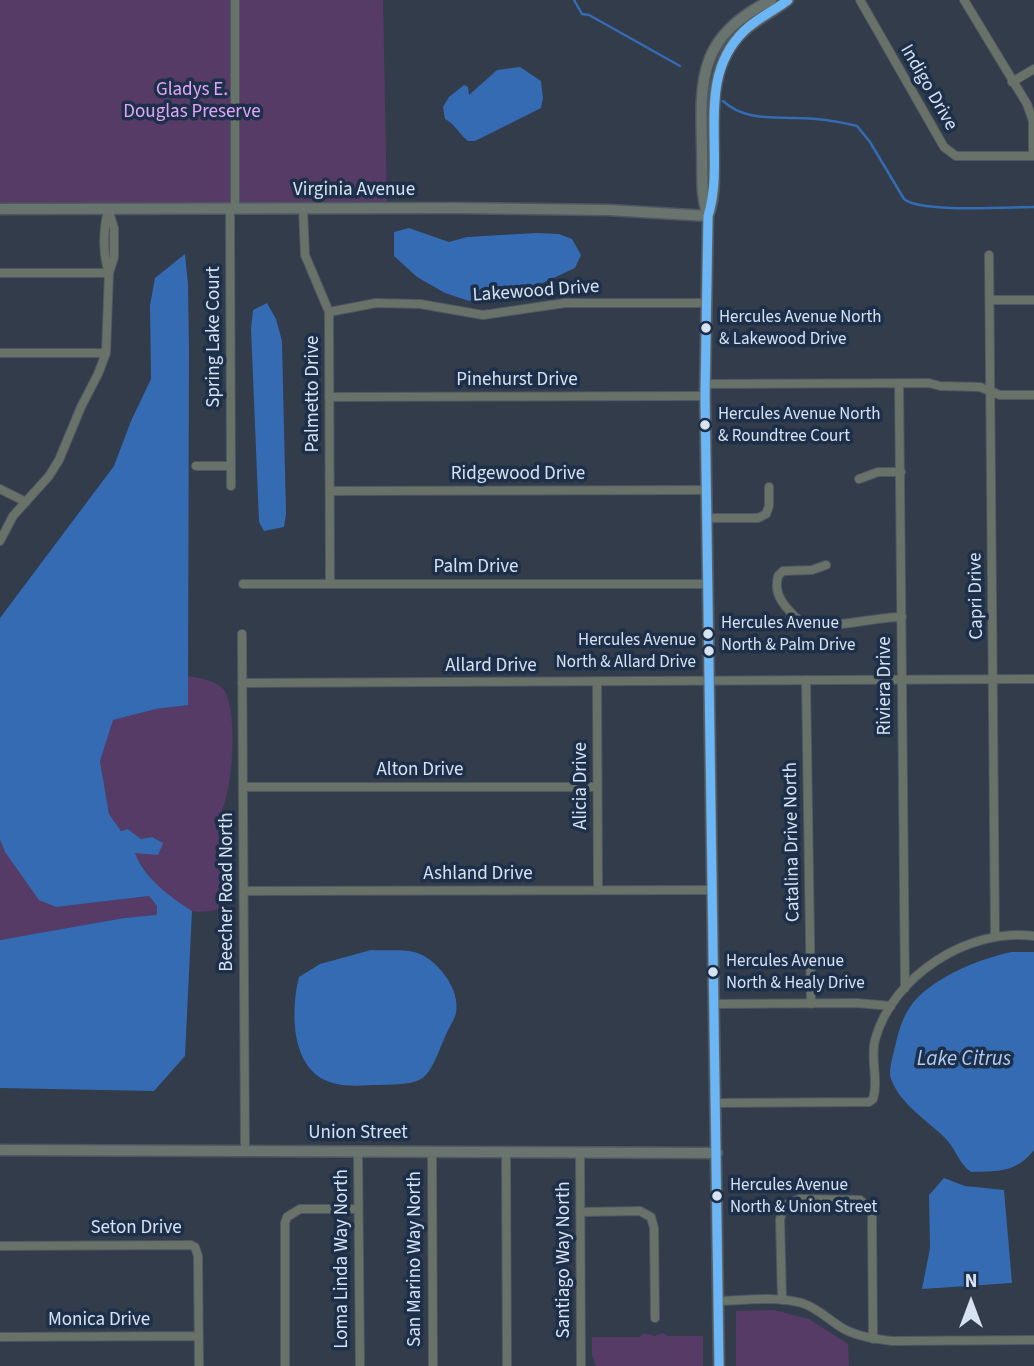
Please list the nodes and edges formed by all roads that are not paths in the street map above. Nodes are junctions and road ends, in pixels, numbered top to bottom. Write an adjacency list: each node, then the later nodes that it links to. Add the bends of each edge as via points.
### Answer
1 (235, 0): 12 (street, Spring Lake Court)
2 (771, 0): 13 (street, via 739,18 724,34 704,73 702,200)
3 (788, 0): 13 (street, via 743,33 721,64 714,101 714,200)
4 (860, 0): 8 (street, Indigo Drive, via 944,147 956,156)
5 (966, 1): 7 (street)
6 (1034, 69): 7 (street)
7 (1012, 82): 8 (street, via 1033,121)
8 (1034, 156)
9 (303, 208): 12 (street, Virginia Avenue); 13 (street, Virginia Avenue, via 609,210); 20 (street, Palmetto Drive, via 305,255)
10 (0, 209): 11 (street, Virginia Avenue)
11 (108, 209): 12 (street, Virginia Avenue); 16 (street, via 104,257)
12 (233, 209): 30 (street, Spring Lake Court)
13 (708, 216): 19 (street)
14 (989, 255): 17 (street, Capri Drive)
15 (0, 273): 16 (street)
16 (109, 273): 22 (street)
17 (990, 300): 18 (street); 25 (street, Capri Drive)
18 (1034, 300)
19 (705, 303): 20 (street, Lakewood Drive, via 565,303 483,315 421,304 376,303); 23 (street)
20 (329, 312): 28 (street, Palmetto Drive)
21 (0, 353): 22 (street)
22 (106, 353): 38 (street, via 59,460)
23 (705, 384): 24 (street); 27 (street)
24 (899, 384): 25 (street); 31 (street, Riviera Drive)
25 (991, 391): 26 (street); 49 (street, Capri Drive)
26 (1034, 395)
27 (705, 396): 28 (street, Pinehurst Drive); 36 (street)
28 (329, 397): 37 (street, Palmetto Drive)
29 (197, 466): 30 (street)
30 (230, 466): 33 (street, Spring Lake Court)
31 (901, 472): 32 (street, via 878,472); 45 (street, Riviera Drive)
32 (859, 479)
33 (231, 486)
34 (769, 488): 39 (street, via 766,514)
35 (0, 489): 38 (street)
36 (707, 490): 37 (street, Ridgewood Drive); 39 (street)
37 (330, 491): 43 (street, Palmetto Drive)
38 (26, 502): 40 (street)
39 (707, 518): 44 (street)
40 (0, 541)
41 (827, 565): 45 (street, via 783,571 778,576 777,592 800,622 856,623)
42 (243, 584): 43 (street, Palm Drive)
43 (330, 584): 44 (street, Palm Drive)
44 (708, 584): 52 (street)
45 (902, 617): 47 (street, Riviera Drive)
46 (242, 634): 53 (street, Beecher Road North)
47 (902, 679): 48 (street, Allard Drive); 49 (street, Allard Drive); 61 (street, Riviera Drive)
48 (806, 680): 52 (street, Allard Drive); 63 (street, Catalina Drive North)
49 (993, 680): 50 (street, Allard Drive); 59 (street, Capri Drive)
50 (1034, 680)
51 (597, 682): 52 (street, Allard Drive); 53 (street, Allard Drive); 55 (street, Alicia Drive)
52 (710, 682): 57 (street)
53 (242, 683): 54 (street, Beecher Road North)
54 (243, 787): 55 (street, Alton Drive); 58 (street, Beecher Road North)
55 (597, 787): 56 (street, Alicia Drive)
56 (598, 890): 57 (street, Ashland Drive); 58 (street, Ashland Drive)
57 (713, 890): 62 (street)
58 (244, 891): 67 (street, Beecher Road North)
59 (995, 936): 60 (street); 61 (street, via 935,962)
60 (1034, 936)
61 (905, 988): 64 (street)
62 (714, 1004): 63 (street); 65 (street)
63 (811, 1004): 64 (street)
64 (891, 1006): 65 (street, via 875,1039 875,1089 869,1102)
65 (716, 1103): 72 (street)
66 (0, 1150): 67 (street, Union Street)
67 (245, 1151): 68 (street, Union Street)
68 (358, 1152): 69 (street, Union Street); 73 (street, Loma Linda Way North)
69 (432, 1152): 70 (street, Union Street); 86 (street, San Marino Way North)
70 (506, 1153): 71 (street, Union Street); 87 (street)
71 (580, 1153): 72 (street, Union Street); 74 (street, Santiago Way North)
72 (717, 1153): 77 (street)
73 (358, 1209): 84 (street, via 300,1209 287,1217); 85 (street, Loma Linda Way North)
74 (580, 1212): 78 (street, via 640,1211 650,1217); 88 (street, Santiago Way North)
75 (0, 1246): 79 (street, Seton Drive, via 191,1245 198,1256)
76 (782, 1300): 77 (street); 81 (street, via 803,1303); 81 (street, via 780,1219 785,1205 799,1199 866,1203 872,1216)
77 (719, 1301): 89 (street)
78 (655, 1318)
79 (199, 1336): 80 (street, Monica Drive); 83 (street, Seton Drive)
80 (0, 1338)
81 (873, 1339): 82 (street)
82 (1034, 1340)
83 (199, 1366)
84 (285, 1366)
85 (360, 1366)
86 (433, 1366)
87 (506, 1366)
88 (581, 1366)
89 (719, 1366)

